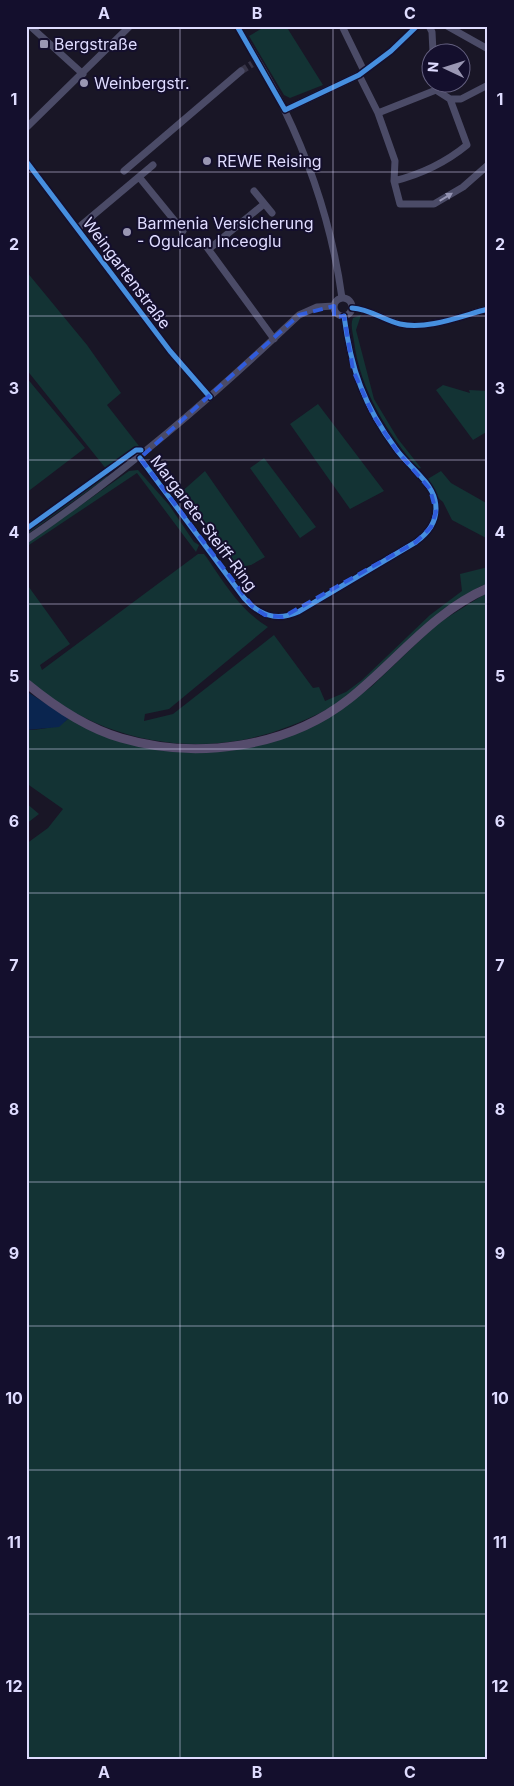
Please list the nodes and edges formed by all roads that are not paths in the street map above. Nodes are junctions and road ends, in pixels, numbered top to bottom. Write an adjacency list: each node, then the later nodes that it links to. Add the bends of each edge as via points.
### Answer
1 (30, 26): 13 (street)
2 (130, 26): 13 (street)
3 (237, 26): 18 (street, via 254,63)
4 (342, 26): 8 (street)
5 (417, 26): 12 (street, via 391,52)
6 (429, 26): 9 (street)
7 (447, 26): 10 (street)
8 (349, 30): 12 (street)
9 (431, 42)
10 (488, 48)
11 (241, 71): 24 (street)
12 (362, 73): 18 (street); 19 (street)
13 (83, 74): 20 (street)
14 (488, 85): 17 (street, via 461,99)
15 (423, 92): 19 (street)
16 (442, 92): 17 (street)
17 (450, 99): 26 (street, via 467,145 419,175)
18 (285, 110): 34 (street, via 331,234)
19 (378, 113): 26 (street, via 395,161)
20 (26, 128)
21 (26, 161): 30 (street, Weingartenstraße)
22 (488, 165): 26 (street, one-way to 22, via 400,204 434,204 463,187)
23 (152, 166): 25 (street)
24 (124, 170)
25 (139, 177): 30 (street); 31 (street)
26 (394, 181)
27 (254, 191): 28 (street)
28 (264, 204): 29 (street); 33 (street)
29 (272, 213)
30 (78, 228): 40 (street, Weingartenstraße, via 170,351)
31 (183, 231)
32 (203, 242): 33 (street)
33 (209, 249): 39 (street)
34 (342, 298): 35 (street); 36 (street, via 350,302)
35 (334, 306): 38 (street, via 337,314); 39 (street, via 317,307 298,315)
36 (352, 308): 37 (street, via 410,325 441,322); 38 (street)
37 (488, 309)
38 (344, 316): 41 (street, Margarete-Steiff-Ring, via 349,354 366,400 389,441 426,482 434,498 436,512 431,527 416,542 298,612 283,617 265,615 244,598)
39 (274, 339): 40 (street)
40 (210, 397): 41 (street)
41 (140, 458): 42 (street)
42 (26, 540)
43 (488, 588): 44 (main road, via 435,620 347,701 297,729 252,742 205,748 162,746 120,738 71,716)
44 (26, 684)

